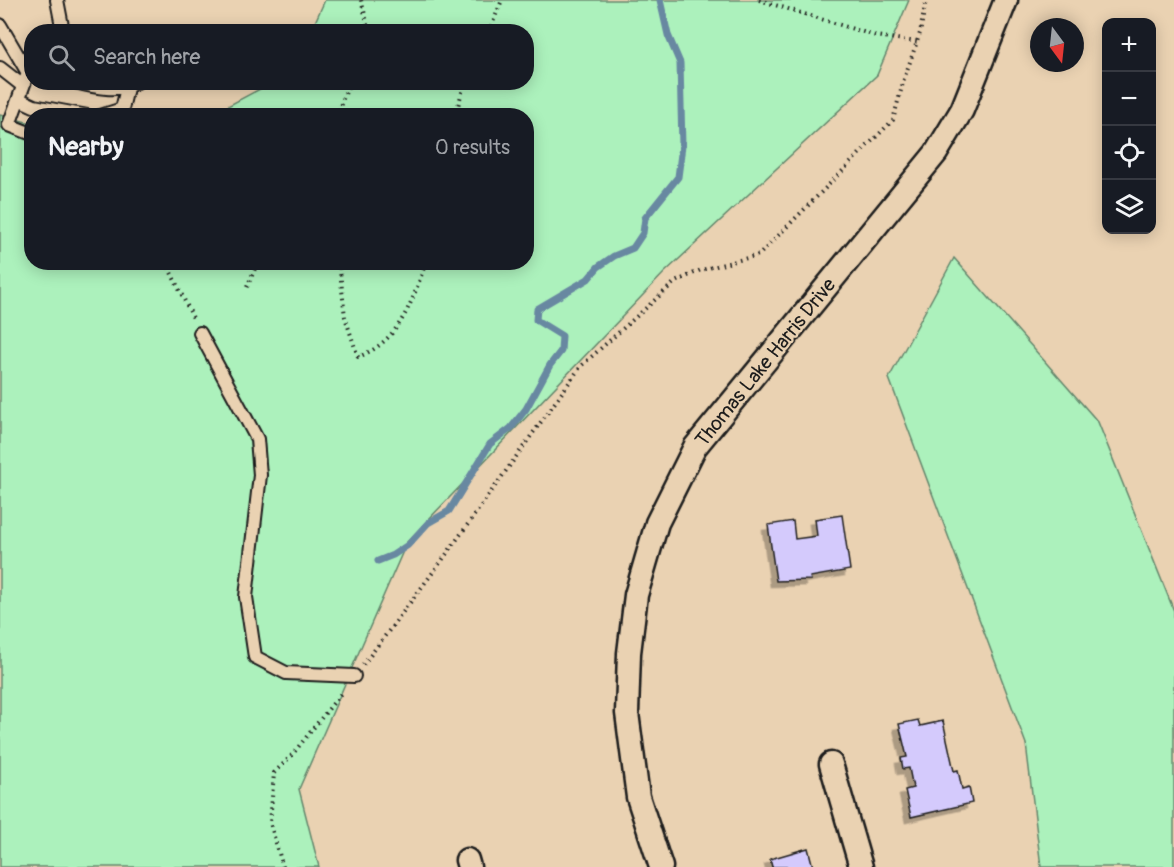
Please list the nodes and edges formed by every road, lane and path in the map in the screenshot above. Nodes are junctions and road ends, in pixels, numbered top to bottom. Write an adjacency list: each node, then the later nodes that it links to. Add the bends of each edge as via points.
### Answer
1 (57, 0): 7 (lane)
2 (360, 0): 8 (path)
3 (502, 0): 9 (path)
4 (759, 0): 11 (path, via 876,36)
5 (926, 0): 11 (path)
6 (1006, 0): 33 (street, Thomas Lake Harris Drive, via 962,110 936,153 695,447 657,523 636,596 627,714 638,796)
7 (62, 24)
8 (367, 24)
9 (492, 24)
10 (0, 25): 12 (lane)
11 (917, 42): 30 (path, via 893,120 759,255 701,270 675,282 581,366 443,560)
12 (24, 63)
13 (0, 68): 14 (lane)
14 (23, 87): 18 (lane)
15 (130, 90): 20 (lane)
16 (347, 90): 21 (path)
17 (463, 90): 22 (path)
18 (19, 99): 19 (lane); 23 (lane, via 9,125)
19 (45, 108)
20 (122, 108)
21 (339, 108)
22 (457, 108)
23 (24, 131)
24 (170, 270): 29 (path)
25 (255, 270): 28 (path)
26 (340, 270): 27 (path, via 345,317 358,357 372,352 391,334 410,308)
27 (423, 270)
28 (246, 288)
29 (200, 333): 30 (lane, via 257,439 260,475 246,597 255,657 286,673)
30 (354, 676): 32 (path, via 274,773 270,823)
31 (831, 764): 34 (street)
32 (283, 867)
33 (661, 867)
34 (861, 867)

